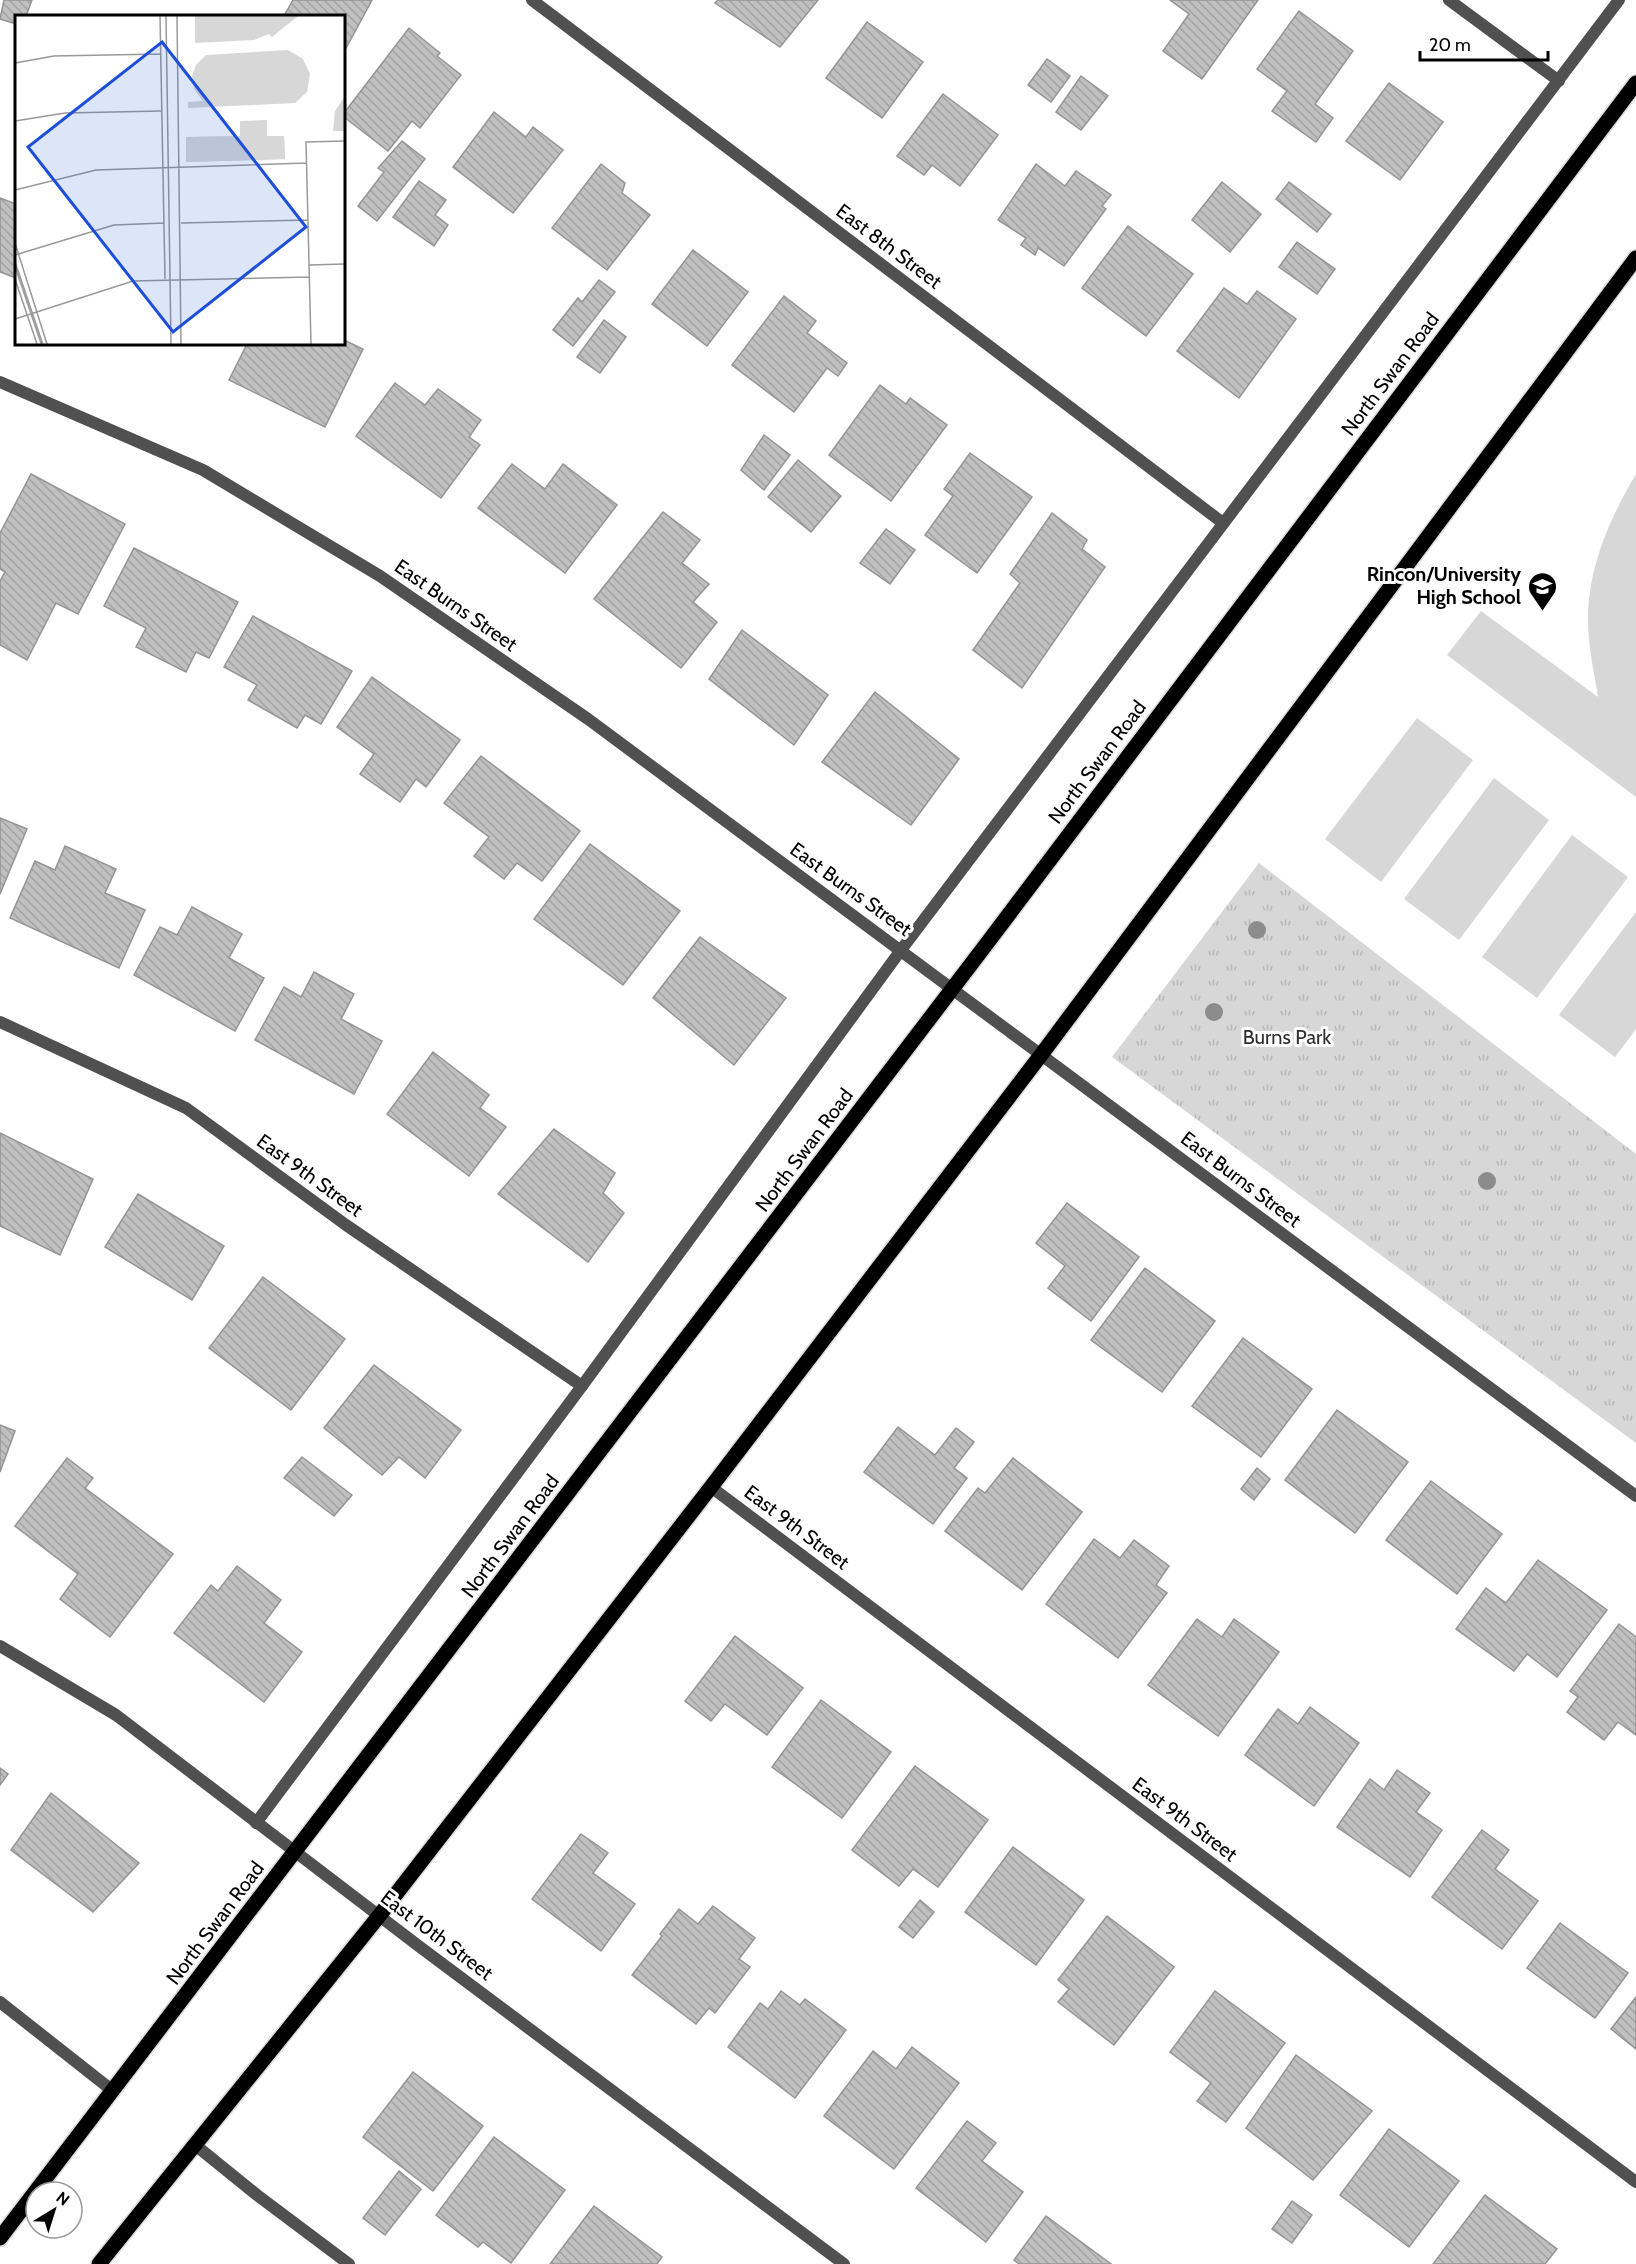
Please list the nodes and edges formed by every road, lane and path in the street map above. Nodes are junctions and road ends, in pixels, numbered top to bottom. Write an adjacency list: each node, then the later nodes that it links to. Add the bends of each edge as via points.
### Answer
1 (532, 0): 8 (street, East 8th Street)
2 (1449, 0): 4 (street)
3 (1619, 0): 4 (street, North Swan Road)
4 (1558, 81): 8 (street, North Swan Road)
5 (1636, 83): 10 (main road, North Swan Road)
6 (1636, 258): 12 (main road)
7 (0, 382): 9 (street, East Burns Street, via 203,470 380,576 588,719)
8 (1224, 523): 9 (street, North Swan Road)
9 (901, 950): 10 (street, East Burns Street); 13 (street, North Swan Road)
10 (952, 989): 12 (street, East Burns Street); 18 (main road, North Swan Road)
11 (0, 1022): 13 (street, East 9th Street, via 186,1108 346,1225)
12 (1041, 1055): 14 (main road); 15 (street, East Burns Street)
13 (582, 1386): 17 (street, North Swan Road)
14 (711, 1487): 19 (main road); 23 (street, East 9th Street)
15 (1636, 1496)
16 (0, 1646): 17 (street, East 10th Street, via 116,1715)
17 (256, 1823): 18 (street, East 10th Street)
18 (295, 1852): 19 (street, East 10th Street); 21 (main road, North Swan Road)
19 (379, 1916): 22 (main road); 27 (street, East 10th Street)
20 (0, 2002): 21 (street)
21 (113, 2091): 24 (main road, North Swan Road)
22 (194, 2144): 25 (main road); 26 (street, via 256,2196)
23 (1636, 2182)
24 (0, 2238)
25 (99, 2264)
26 (349, 2264)
27 (844, 2264)

